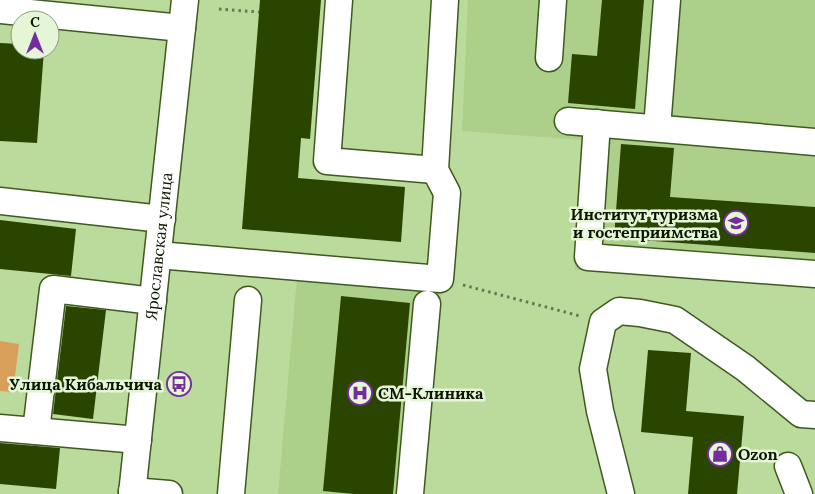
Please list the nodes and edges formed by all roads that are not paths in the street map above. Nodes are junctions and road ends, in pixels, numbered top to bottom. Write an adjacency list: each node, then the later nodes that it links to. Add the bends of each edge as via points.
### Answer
1 (185, 0): 7 (street, Ярославская улица)
2 (339, 0): 13 (street, via 327,160)
3 (445, 0): 13 (street)
4 (553, 0): 8 (street)
5 (667, 0): 11 (street)
6 (0, 10): 7 (street)
7 (182, 28): 15 (street, Ярославская улица)
8 (549, 58)
9 (568, 121): 10 (street)
10 (597, 123): 11 (street); 17 (street, via 588,257)
11 (658, 128): 12 (street)
12 (815, 142)
13 (435, 170): 16 (street, via 447,192 440,279)
14 (0, 201): 15 (street)
15 (162, 219): 16 (street, Ярославская улица)
16 (158, 255): 19 (street, Ярославская улица)
17 (815, 274)
18 (248, 300): 28 (street)
19 (153, 301): 23 (street, via 52,289); 24 (street, Ярославская улица)
20 (427, 304): 29 (street)
21 (815, 415): 30 (street, via 801,414 745,368 675,320 619,311 603,322 593,369)
22 (0, 428): 23 (street)
23 (36, 431): 24 (street)
24 (138, 440): 26 (street, Ярославская улица)
25 (788, 466): 31 (street)
26 (132, 493): 27 (street)
27 (170, 494)
28 (231, 494)
29 (410, 494)
30 (621, 494)
31 (799, 494)

